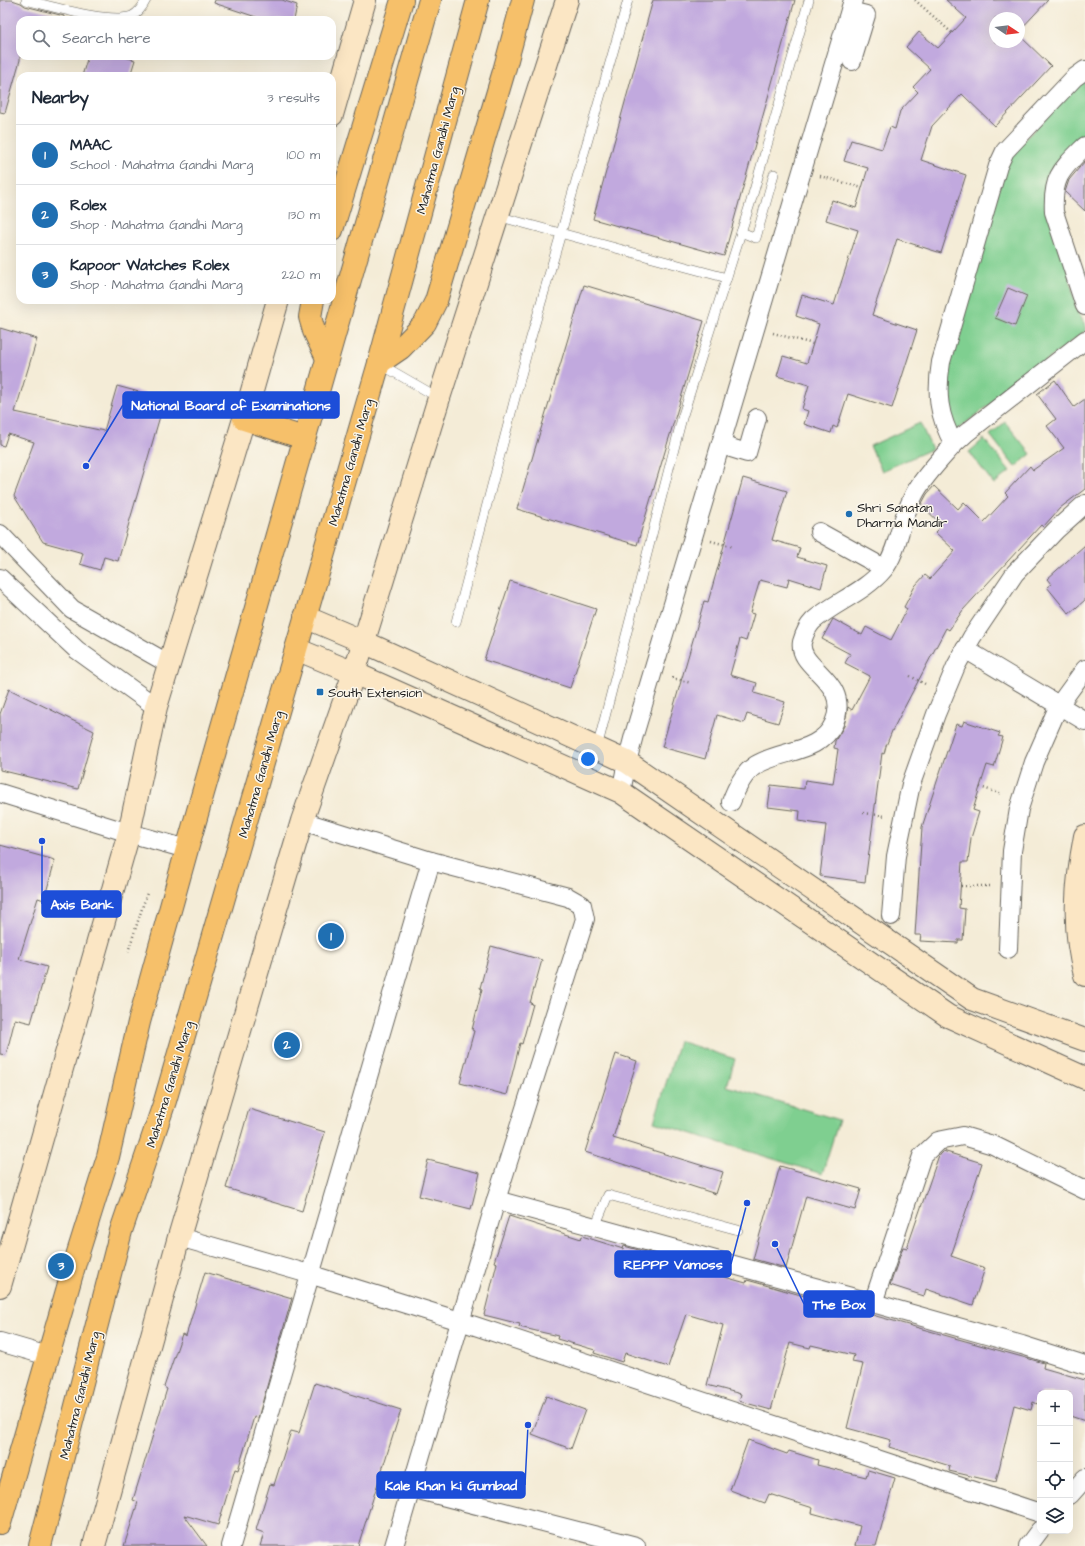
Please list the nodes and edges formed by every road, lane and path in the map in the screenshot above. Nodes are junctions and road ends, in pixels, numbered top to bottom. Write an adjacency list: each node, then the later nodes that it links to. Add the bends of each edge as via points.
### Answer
1 (26, 0): 13 (lane)
2 (146, 0): 14 (lane, via 143,7)
3 (365, 0): 18 (street)
4 (402, 0): 24 (main road)
5 (430, 0): 34 (main road)
6 (478, 0): 35 (main road, Mahatma Gandhi Marg)
7 (523, 0): 35 (main road, via 436,301 425,323 401,348)
8 (567, 0): 23 (street)
9 (628, 0): 26 (lane)
10 (809, 0): 25 (lane)
11 (915, 0): 15 (path)
12 (852, 6): 16 (street, via 866,15); 20 (street)
13 (97, 16)
14 (128, 16)
15 (952, 33)
16 (852, 61)
17 (1085, 70): 40 (street, via 1074,78 1005,151 998,166 941,362 937,386 941,414)
18 (336, 101)
19 (1085, 146): 30 (street, via 1066,164 1056,180 1053,196 1054,212)
20 (803, 170): 22 (path); 31 (street)
21 (774, 174): 25 (lane, via 756,238)
22 (862, 188)
23 (498, 216): 26 (lane); 36 (street)
24 (336, 217)
25 (741, 232): 27 (lane)
26 (561, 234): 27 (lane); 48 (lane)
27 (727, 278): 58 (lane, via 682,418)
28 (277, 304): 38 (street)
29 (312, 304): 34 (main road, via 310,317)
30 (1085, 306)
31 (756, 326): 33 (path); 41 (street)
32 (1085, 340): 40 (street)
33 (813, 344)
34 (327, 358): 39 (main road)
35 (379, 363): 36 (lane); 47 (main road, Mahatma Gandhi Marg)
36 (439, 398): 49 (street)
37 (757, 418): 41 (street, via 747,453)
38 (244, 419): 39 (main road); 52 (street)
39 (304, 438): 66 (main road)
40 (954, 444): 45 (street, via 916,491)
41 (721, 445): 59 (street)
42 (1085, 504): 50 (street, via 1015,573)
43 (820, 532): 45 (street)
44 (0, 534): 52 (street, via 72,609)
45 (884, 568): 62 (street, via 869,583 813,622 805,632 802,644 805,657 827,680 835,693 837,708 834,724 812,746 771,758 755,766 736,789)
46 (0, 578): 56 (street, via 77,650)
47 (305, 617): 49 (street); 51 (main road, Mahatma Gandhi Marg)
48 (456, 622)
49 (364, 642): 54 (street); 58 (street)
50 (965, 649): 55 (street); 71 (street, via 936,714 911,784 896,856)
51 (296, 650): 54 (street); 95 (main road, Mahatma Gandhi Marg, via 166,1101 121,1231)
52 (169, 664): 56 (street)
53 (1085, 669): 55 (street)
54 (354, 673): 60 (street); 63 (street)
55 (1059, 705): 57 (street); 69 (street, via 1034,762 1019,809)
56 (156, 707): 64 (street)
57 (1085, 722)
58 (597, 748): 59 (street)
59 (627, 762): 60 (street); 75 (street, via 972,999)
60 (621, 792): 76 (street, via 948,1016)
61 (0, 793): 64 (street)
62 (731, 802)
63 (302, 820): 67 (street); 81 (street)
64 (128, 833): 66 (street); 83 (street)
65 (1085, 836): 74 (street, via 1077,887 1077,938)
66 (187, 849): 87 (main road, via 139,1022 108,1157)
67 (431, 861): 78 (street, via 568,898 582,905 585,919); 82 (street)
68 (960, 886): 69 (path)
69 (1010, 886): 72 (street)
70 (147, 894): 73 (path)
71 (891, 916)
72 (1008, 949)
73 (128, 952)
74 (1085, 975)
75 (1085, 1040)
76 (1085, 1078)
77 (1085, 1190): 84 (street, via 993,1145 963,1136 938,1140 922,1156)
78 (496, 1200): 79 (street); 85 (street)
79 (595, 1228): 80 (lane, via 608,1195); 84 (street)
80 (738, 1230)
81 (179, 1237): 82 (street); 96 (street)
82 (309, 1274): 85 (street); 97 (street)
83 (0, 1286)
84 (873, 1303): 88 (street, via 1022,1345)
85 (460, 1321): 90 (street); 92 (street)
86 (0, 1342): 87 (street)
87 (48, 1356): 93 (main road)
88 (1085, 1366)
89 (1085, 1478): 91 (street)
90 (411, 1488): 98 (street); 99 (street)
91 (1073, 1492)
92 (1037, 1512)
93 (0, 1523)
94 (1037, 1534): 100 (street)
95 (40, 1546)
96 (94, 1546)
97 (231, 1546)
98 (394, 1546)
99 (636, 1546)
100 (1028, 1546)

